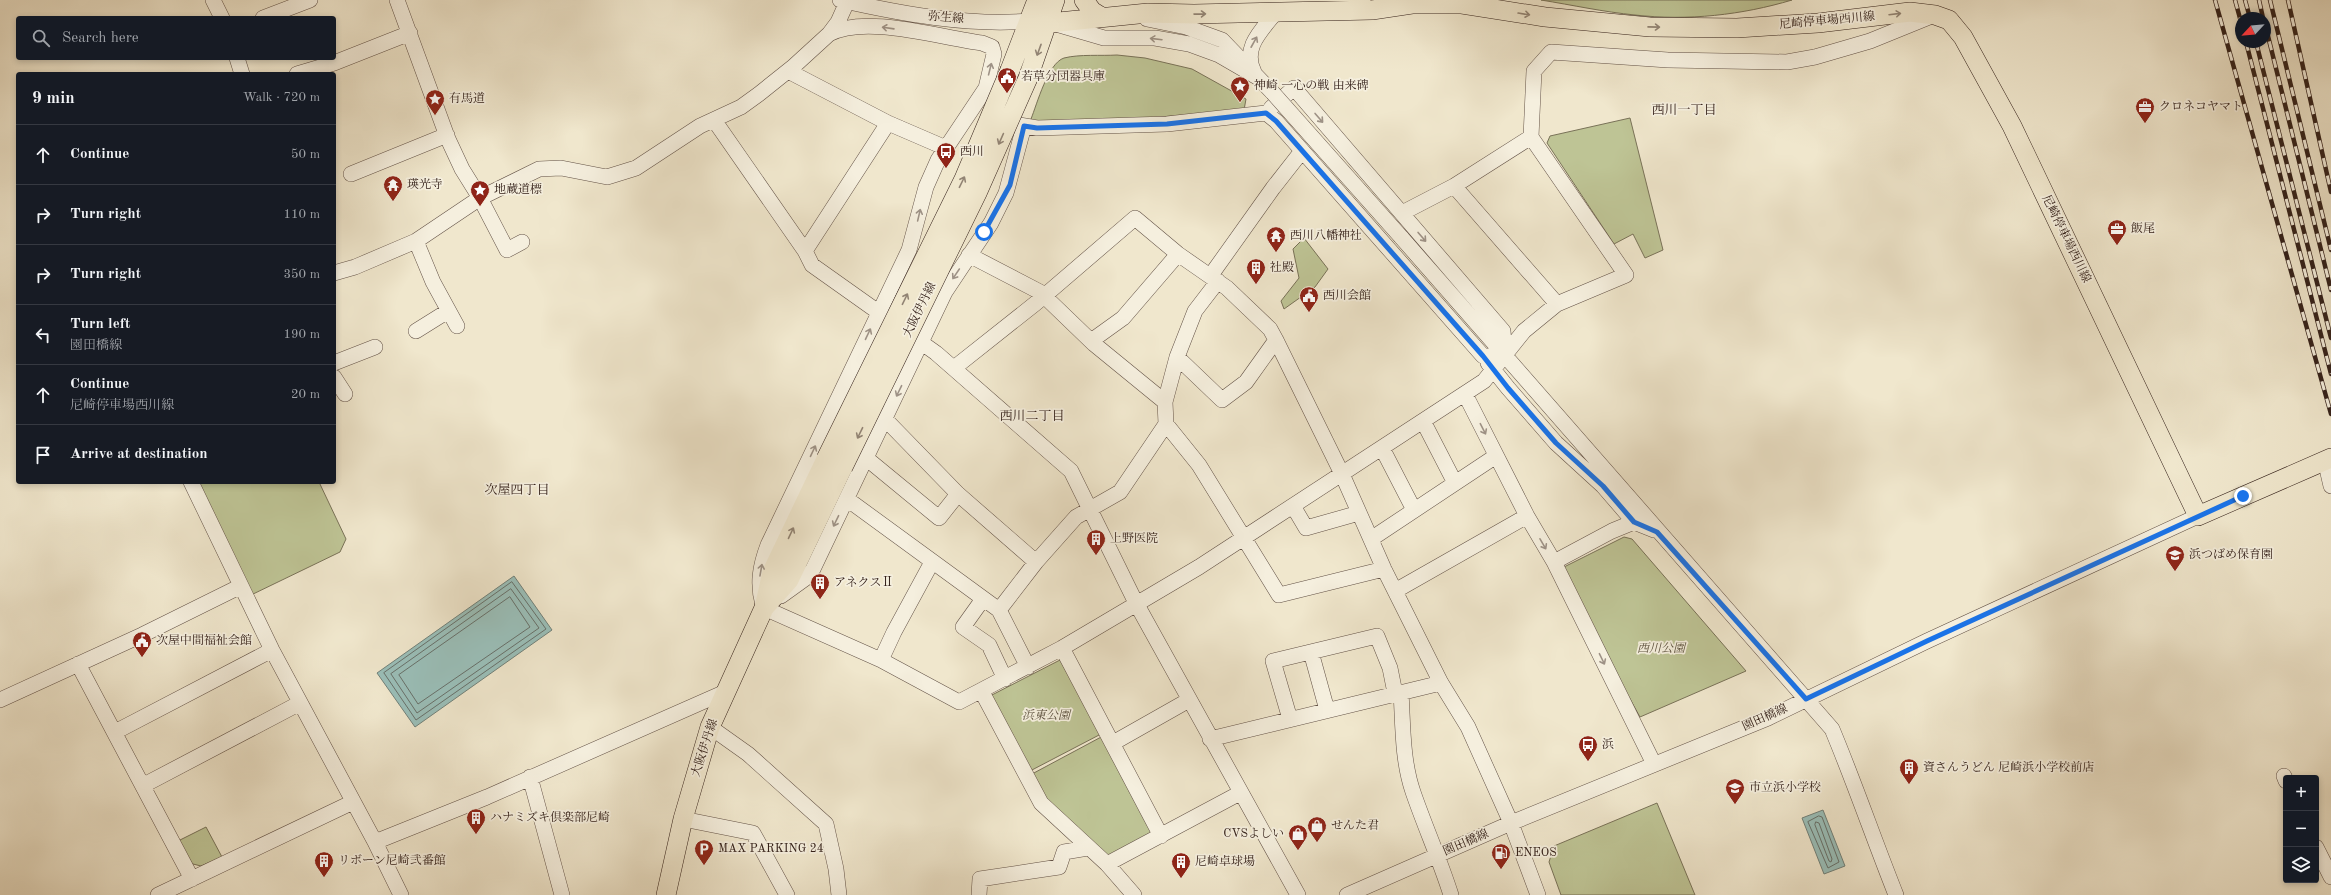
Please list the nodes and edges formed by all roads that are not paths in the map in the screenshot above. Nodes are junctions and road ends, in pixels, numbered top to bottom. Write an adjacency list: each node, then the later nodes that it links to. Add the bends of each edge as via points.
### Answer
1 (213, 0): 9 (street)
2 (310, 0): 10 (street)
3 (397, 0): 13 (street)
4 (843, 1): 6 (street, 弥生線, via 929,17 1010,22); 14 (street, via 838,22)
5 (1085, 2): 11 (main road)
6 (1043, 6): 12 (main road, 尼崎停車場西川線); 67 (main road, 大阪伊丹線, one-way to 6, bridge, via 1010,70)
7 (1276, 12): 8 (main road, 尼崎停車場西川線, one-way to 8, via 1372,10 1412,4 1462,4 1545,17 1650,27 1721,28 1818,23 1910,12); 11 (main road, 尼崎停車場西川線, one-way to 7); 19 (street, one-way to 7, via 1250,63 1250,49)
8 (1935, 15): 26 (street, via 1870,41 1815,57 1787,62 1668,60 1551,52 1534,70); 79 (main road, 尼崎停車場西川線, via 1949,20 1963,37 2012,126)
9 (221, 16)
10 (268, 16)
11 (1105, 16): 12 (main road, 尼崎停車場西川線); 19 (street, via 1156,20 1186,27 1222,40)
12 (1049, 23): 19 (street, one-way to 12, via 1219,55 1189,44 1155,38 1104,38); 67 (main road, 大阪伊丹線, one-way to 67, bridge, via 1028,78 978,191)
13 (410, 33): 18 (street); 25 (street)
14 (829, 34): 16 (street); 20 (street, one-way to 14, via 986,88 994,54 990,46 943,36 866,25 843,28)
15 (238, 60): 17 (street)
16 (788, 71): 22 (street, via 748,102); 23 (street)
17 (241, 72)
18 (304, 72)
19 (1257, 77): 50 (street, bridge)
20 (976, 105): 24 (street); 27 (street)
21 (1266, 113): 24 (street, via 1145,125 1037,128); 28 (street); 32 (street, one-way to 32, via 1294,88)
22 (714, 120): 31 (street, via 700,126 636,168 607,177 561,168 543,169 523,176); 35 (street)
23 (888, 124): 27 (street); 35 (street)
24 (1024, 126): 37 (street, via 1010,185 993,219)
25 (447, 135): 29 (street); 31 (street, via 462,169)
26 (1531, 137): 30 (street); 41 (street, via 1626,275)
27 (946, 148): 43 (street, one-way to 27, via 909,250 926,187)
28 (1302, 151): 39 (street, via 1273,188); 51 (street)
29 (351, 174)
30 (1454, 186): 32 (street); 41 (street)
31 (480, 198): 33 (street); 34 (street, via 504,252)
32 (1402, 213): 50 (street, one-way to 50, via 1503,331)
33 (416, 241): 38 (street); 42 (street)
34 (522, 242)
35 (805, 251): 43 (street, via 812,266)
36 (1178, 254): 39 (street); 40 (street, via 1135,218); 47 (street, via 1123,318)
37 (969, 255): 40 (street); 48 (street, one-way to 48, via 948,287)
38 (336, 272)
39 (1215, 278): 46 (street, via 1270,329); 52 (street, via 1195,311)
40 (1045, 295): 47 (street); 54 (street)
41 (1557, 304): 50 (street, via 1524,331)
42 (448, 311): 44 (street); 45 (street)
43 (879, 312): 48 (street); 92 (street, one-way to 43, via 759,581 765,552)
44 (457, 326)
45 (416, 331)
46 (1276, 340): 52 (street, via 1246,382 1222,400); 68 (street)
47 (1091, 341): 59 (street)
48 (922, 343): 54 (street); 60 (street, one-way to 60)
49 (375, 347): 53 (street)
50 (1505, 355): 51 (street); 55 (street); 81 (street)
51 (1483, 356): 55 (street)
52 (1177, 357): 59 (street)
53 (336, 362)
54 (954, 368): 75 (street, via 1071,471)
55 (1493, 370): 58 (street, via 1484,381); 80 (street, via 1556,443 1603,486)
56 (336, 380): 57 (street)
57 (345, 394)
58 (1465, 394): 61 (street); 64 (street, one-way to 64)
59 (1165, 402): 62 (street)
60 (885, 419): 65 (street); 72 (street)
61 (1423, 421): 63 (street); 69 (street)
62 (1166, 424): 75 (street, via 1120,492); 82 (street, via 1199,465)
63 (1382, 448): 68 (street); 76 (street)
64 (1496, 456): 69 (street); 78 (street)
65 (866, 458): 72 (street, via 940,518); 73 (street)
66 (2328, 459): 71 (street); 79 (main road)
67 (835, 463): 92 (main road, 大阪伊丹線, via 772,572)
68 (1342, 474): 74 (street); 77 (street)
69 (1455, 483): 76 (street)
70 (192, 484): 88 (street)
71 (2331, 486)
72 (958, 494): 85 (street)
73 (847, 499): 84 (street); 92 (street, one-way to 92, via 813,569 798,584)
74 (1292, 506): 77 (street, via 1306,528); 82 (street)
75 (1092, 510): 85 (street, via 1076,517); 91 (street)
76 (1414, 510): 83 (street)
77 (1359, 513): 83 (street)
78 (1527, 516): 86 (street, one-way to 86); 89 (street)
79 (2198, 516): 105 (street, 園田橋線)
80 (1634, 522): 81 (street); 86 (street)
81 (1657, 532): 105 (street)
82 (1243, 538): 87 (street, via 1279,594); 91 (street)
83 (1371, 539): 87 (street)
84 (932, 562): 90 (street); 97 (street)
85 (1036, 562): 93 (street)
86 (1554, 562): 115 (street, one-way to 115)
87 (1384, 569): 89 (street)
88 (241, 586): 95 (street); 98 (street)
89 (1395, 591): 101 (street)
90 (983, 599): 93 (street); 100 (street, via 963,627 988,645)
91 (1136, 603): 94 (street); 107 (street)
92 (764, 608): 97 (street); 102 (main road, 大阪伊丹線)
93 (998, 610): 99 (street)
94 (1062, 648): 99 (street); 114 (street)
95 (272, 650): 108 (street); 112 (street)
96 (1311, 652): 104 (street, via 1377,636); 109 (street); 110 (street, via 1273,661)
97 (881, 660): 103 (street, via 959,702)
98 (78, 664): 106 (street); 112 (street)
99 (1028, 666): 100 (street)
100 (1005, 679): 103 (street)
101 (1441, 683): 104 (street); 121 (street, via 1468,727)
102 (725, 692): 111 (main road, 大阪伊丹線); 116 (street)
103 (982, 692): 124 (street, via 1041,803)
104 (1398, 692): 109 (street); 126 (street, via 1413,791)
105 (1806, 699): 115 (street, 園田橋線, via 1768,718); 142 (street, via 1832,729)
106 (0, 700)
107 (1189, 700): 113 (street); 114 (street)
108 (300, 703): 117 (street); 119 (street)
109 (1327, 710): 110 (street)
110 (1290, 719): 113 (street)
111 (710, 727): 120 (main road, 大阪伊丹線); 135 (street, via 748,754 826,824)
112 (115, 732): 117 (street)
113 (1210, 739): 118 (street)
114 (1113, 742): 122 (street)
115 (1654, 764): 121 (street, 園田橋線)
116 (530, 778): 123 (street); 132 (street)
117 (144, 785): 129 (street)
118 (1240, 793): 122 (street); 138 (street)
119 (353, 802): 123 (street); 129 (street)
120 (683, 819): 133 (main road, 大阪伊丹線); 134 (street, via 753,833)
121 (1511, 823): 126 (street, 園田橋線); 141 (street)
122 (1162, 836): 127 (street)
123 (375, 842): 131 (street)
124 (1088, 848): 127 (street); 136 (street, via 1064,852 1059,867 980,879)
125 (2319, 853): 128 (street)
126 (1439, 854): 139 (street, 園田橋線); 140 (street)
127 (1107, 864): 137 (street)
128 (2331, 877)
129 (192, 879): 130 (street)
130 (158, 895)
131 (401, 895)
132 (562, 895)
133 (666, 895)
134 (787, 895)
135 (839, 895)
136 (979, 895)
137 (1134, 895)
138 (1298, 895)
139 (1347, 895)
140 (1451, 895)
141 (1538, 895)
142 (1896, 895)

